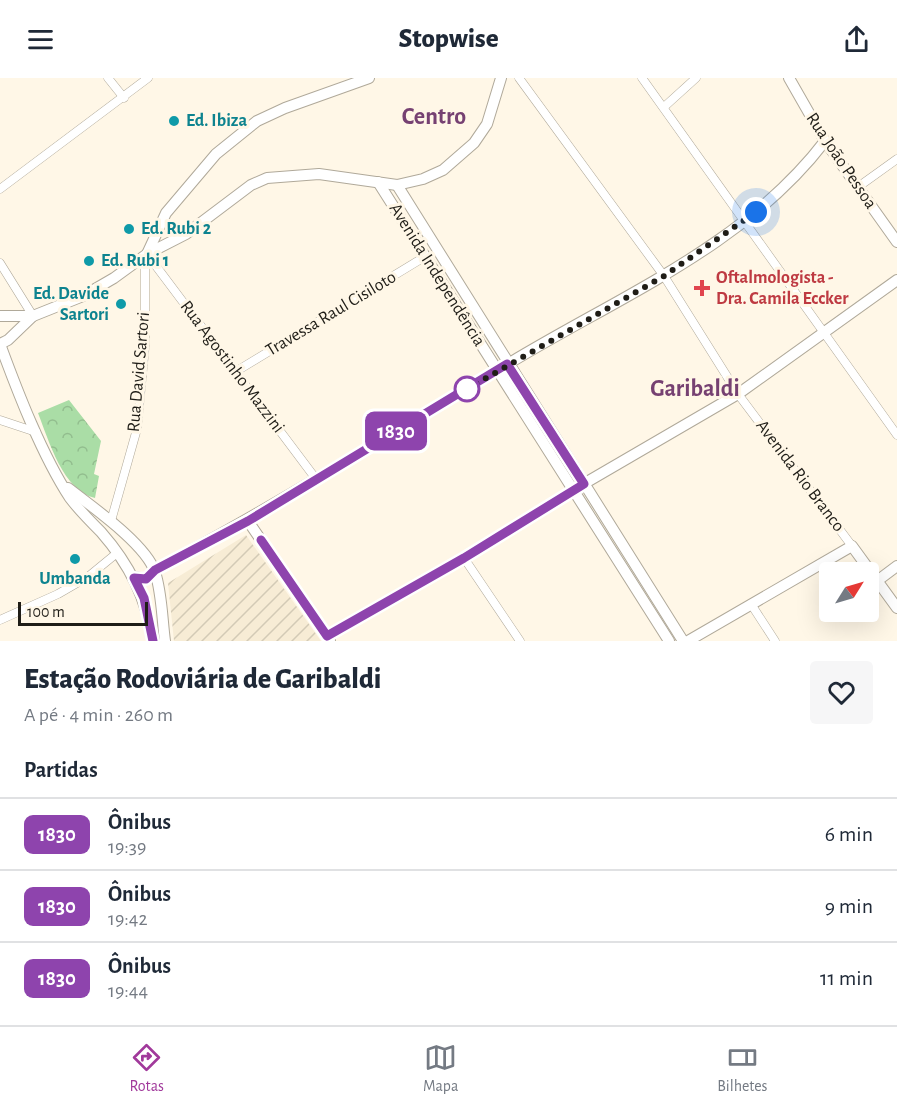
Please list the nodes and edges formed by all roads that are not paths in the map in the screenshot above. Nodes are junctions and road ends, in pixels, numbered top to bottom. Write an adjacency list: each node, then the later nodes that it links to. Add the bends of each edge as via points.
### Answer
1 (108, 78): 9 (street)
2 (148, 78): 9 (street)
3 (369, 78): 19 (main road, via 257,121 224,147 166,213)
4 (501, 78): 14 (main road, via 487,124 474,143 443,170)
5 (519, 78): 22 (street, Avenida Rio Branco)
6 (642, 78): 10 (street)
7 (696, 78): 10 (street)
8 (789, 78): 11 (main road, Rua João Pessoa)
9 (124, 98): 16 (street)
10 (664, 107): 17 (street)
11 (825, 141): 15 (main road, Rua João Pessoa); 17 (main road, via 804,169)
12 (897, 159): 15 (street)
13 (378, 182): 14 (main road); 19 (main road, via 319,174 267,178 251,185 186,234); 20 (main road, Avenida Independência)
14 (397, 185): 28 (main road, Avenida Independência)
15 (858, 187): 18 (main road, Rua João Pessoa)
16 (0, 189)
17 (744, 223): 22 (main road); 26 (street)
18 (897, 242)
19 (146, 255): 24 (main road, via 83,296); 30 (street, Rua Agostinho Mazzini); 39 (street, Rua David Sartori, via 137,429)
20 (426, 256): 29 (main road, Avenida Independência); 30 (street, Travessa Raul Cisiloto)
21 (0, 263): 24 (street)
22 (664, 276): 28 (main road); 31 (street, Avenida Rio Branco)
23 (897, 280): 26 (main road)
24 (33, 315): 25 (main road); 27 (main road)
25 (0, 316): 27 (main road, via 7,334)
26 (822, 334): 31 (main road); 34 (street)
27 (0, 344): 33 (main road)
28 (507, 364): 29 (main road); 36 (main road, Avenida Independência)
29 (497, 371): 35 (main road); 38 (main road, Avenida Independência)
30 (235, 372): 35 (street, Rua Agostinho Mazzini)
31 (738, 394): 36 (main road); 42 (street, Avenida Rio Branco)
32 (0, 420): 33 (street)
33 (36, 432): 37 (main road)
34 (897, 435)
35 (316, 479): 40 (main road)
36 (584, 484): 38 (main road); 59 (main road, Avenida Independência)
37 (64, 485): 39 (main road); 43 (main road)
38 (571, 490): 44 (street); 58 (main road, Avenida Independência)
39 (111, 521): 41 (main road)
40 (248, 521): 47 (main road); 54 (main road)
41 (137, 546): 43 (main road, via 125,544); 47 (main road)
42 (852, 546): 45 (main road, Avenida Rio Branco); 51 (main road)
43 (117, 553): 48 (main road); 53 (street, via 58,594)
44 (464, 558): 54 (street); 57 (street)
45 (863, 562)
46 (897, 566): 49 (main road)
47 (155, 570): 48 (main road, via 146,579); 56 (main road)
48 (134, 578): 55 (main road, via 144,598)
49 (879, 580)
50 (879, 584): 52 (main road, Avenida Rio Branco)
51 (751, 604): 60 (main road); 61 (street)
52 (897, 608)
53 (0, 620)
54 (328, 639)
55 (153, 641)
56 (165, 641)
57 (519, 641)
58 (669, 641)
59 (683, 641)
60 (688, 641)
61 (775, 641)

